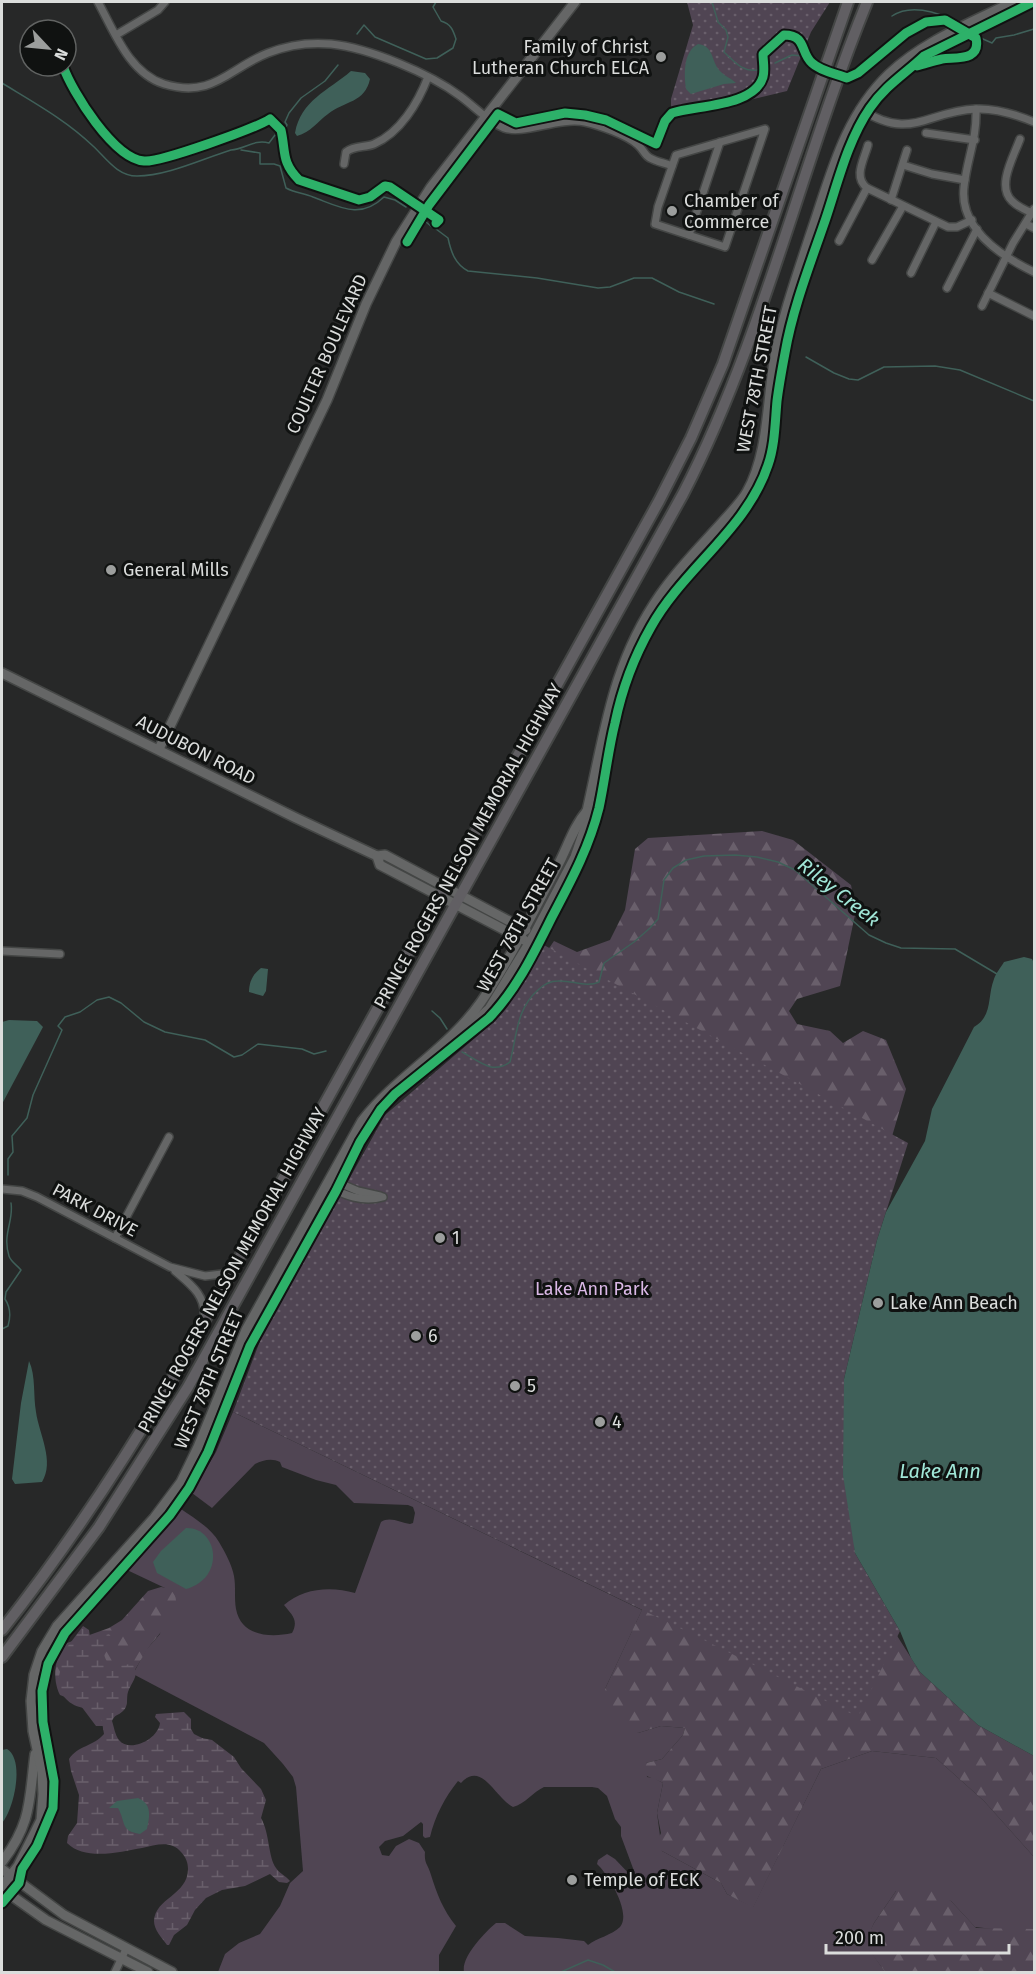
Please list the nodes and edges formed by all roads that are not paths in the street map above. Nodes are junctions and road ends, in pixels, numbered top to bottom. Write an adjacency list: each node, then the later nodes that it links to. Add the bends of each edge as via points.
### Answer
1 (98, 2): 7 (street)
2 (165, 2): 7 (street)
3 (575, 2): 11 (street, COULTER BOULEVARD)
4 (848, 2): 45 (main road, PRINCE ROGERS NELSON MEMORIAL HIGHWAY, via 735,332 702,413 659,501)
5 (867, 2): 46 (main road, PRINCE ROGERS NELSON MEMORIAL HIGHWAY, via 753,334 718,423)
6 (1013, 2): 9 (street, WEST 78TH STREET, via 915,53 880,83)
7 (116, 35): 8 (street, via 147,76 180,87 214,84 267,53 303,44 347,46)
8 (428, 77): 11 (street); 19 (street, via 411,110 382,140 346,152)
9 (860, 109): 10 (street, via 883,121 912,124); 44 (street, WEST 78TH STREET, via 844,137 785,312 763,444 747,492 661,594 637,633 606,717)
10 (976, 109): 12 (street); 15 (street)
11 (485, 116): 21 (street, via 514,129 566,121 596,124 637,144 648,158); 43 (street, COULTER BOULEVARD, via 414,211 396,242 323,409)
12 (1035, 122)
13 (926, 133): 15 (street)
14 (1020, 139): 26 (street, via 1005,189 1012,202)
15 (975, 140): 22 (street)
16 (720, 142): 21 (street, via 676,155); 32 (street); 32 (street, via 765,129 725,247)
17 (868, 145): 23 (street, via 859,173)
18 (907, 150): 20 (street)
19 (344, 164)
20 (903, 165): 22 (street); 24 (street)
21 (672, 166): 32 (street, via 655,224)
22 (965, 180): 27 (street, via 965,205)
23 (867, 188): 24 (street); 33 (street)
24 (891, 200): 25 (street)
25 (903, 206): 28 (street); 35 (street)
26 (1033, 211): 29 (street)
27 (972, 220): 28 (street, via 957,227); 31 (street)
28 (936, 222): 37 (street)
29 (1026, 224): 30 (street); 34 (street)
30 (1035, 228)
31 (977, 229): 34 (street); 38 (street)
32 (689, 236)
33 (839, 241)
34 (1006, 257): 36 (street); 39 (street)
35 (872, 260)
36 (1035, 272)
37 (911, 273)
38 (947, 288)
39 (988, 293): 40 (street); 41 (street)
40 (982, 306)
41 (1035, 316)
42 (2, 673): 43 (street, AUDUBON ROAD)
43 (159, 749): 45 (street, AUDUBON ROAD, via 377,856 385,855)
44 (587, 811): 47 (street, WEST 78TH STREET); 48 (street, WEST 78TH STREET, via 575,857)
45 (442, 890): 46 (street, AUDUBON ROAD); 57 (main road, PRINCE ROGERS NELSON MEMORIAL HIGHWAY)
46 (458, 899): 47 (street, AUDUBON ROAD); 60 (main road, PRINCE ROGERS NELSON MEMORIAL HIGHWAY, via 173,1412 99,1527)
47 (521, 933): 48 (street, AUDUBON ROAD); 51 (street, WEST 78TH STREET, via 480,1003)
48 (531, 939): 51 (street, WEST 78TH STREET, via 489,1010 459,1035)
49 (2, 951): 50 (street)
50 (60, 954)
51 (451, 1037): 53 (street, WEST 78TH STREET, via 376,1102)
52 (169, 1137): 55 (street)
53 (328, 1183): 53 (street, via 363,1200 383,1197 358,1191); 61 (street, WEST 78TH STREET, via 246,1330 181,1482 47,1641 32,1688)
54 (2, 1189): 55 (street, PARK DRIVE, via 37,1197)
55 (115, 1238): 56 (street, PARK DRIVE)
56 (170, 1267): 57 (street, PARK DRIVE, via 205,1276 222,1274); 58 (street, PARK DRIVE, via 200,1296)
57 (234, 1267): 58 (main road, PRINCE ROGERS NELSON MEMORIAL HIGHWAY)
58 (204, 1321): 59 (main road, PRINCE ROGERS NELSON MEMORIAL HIGHWAY, via 148,1420 97,1499)
59 (2, 1630)
60 (2, 1658)
61 (37, 1746): 62 (street, WEST 78TH STREET, via 28,1813 20,1837); 64 (street, WEST 78TH STREET, via 43,1783 41,1820)
62 (2, 1862)
63 (2, 1869): 64 (street)
64 (10, 1876): 65 (street, WEST 78TH STREET); 66 (street, via 64,1915)
65 (2, 1888): 67 (street, via 46,1920)
66 (126, 1949): 67 (street); 70 (street)
67 (121, 1959): 68 (street); 69 (street)
68 (115, 1972)
69 (148, 1972)
70 (172, 1972)

